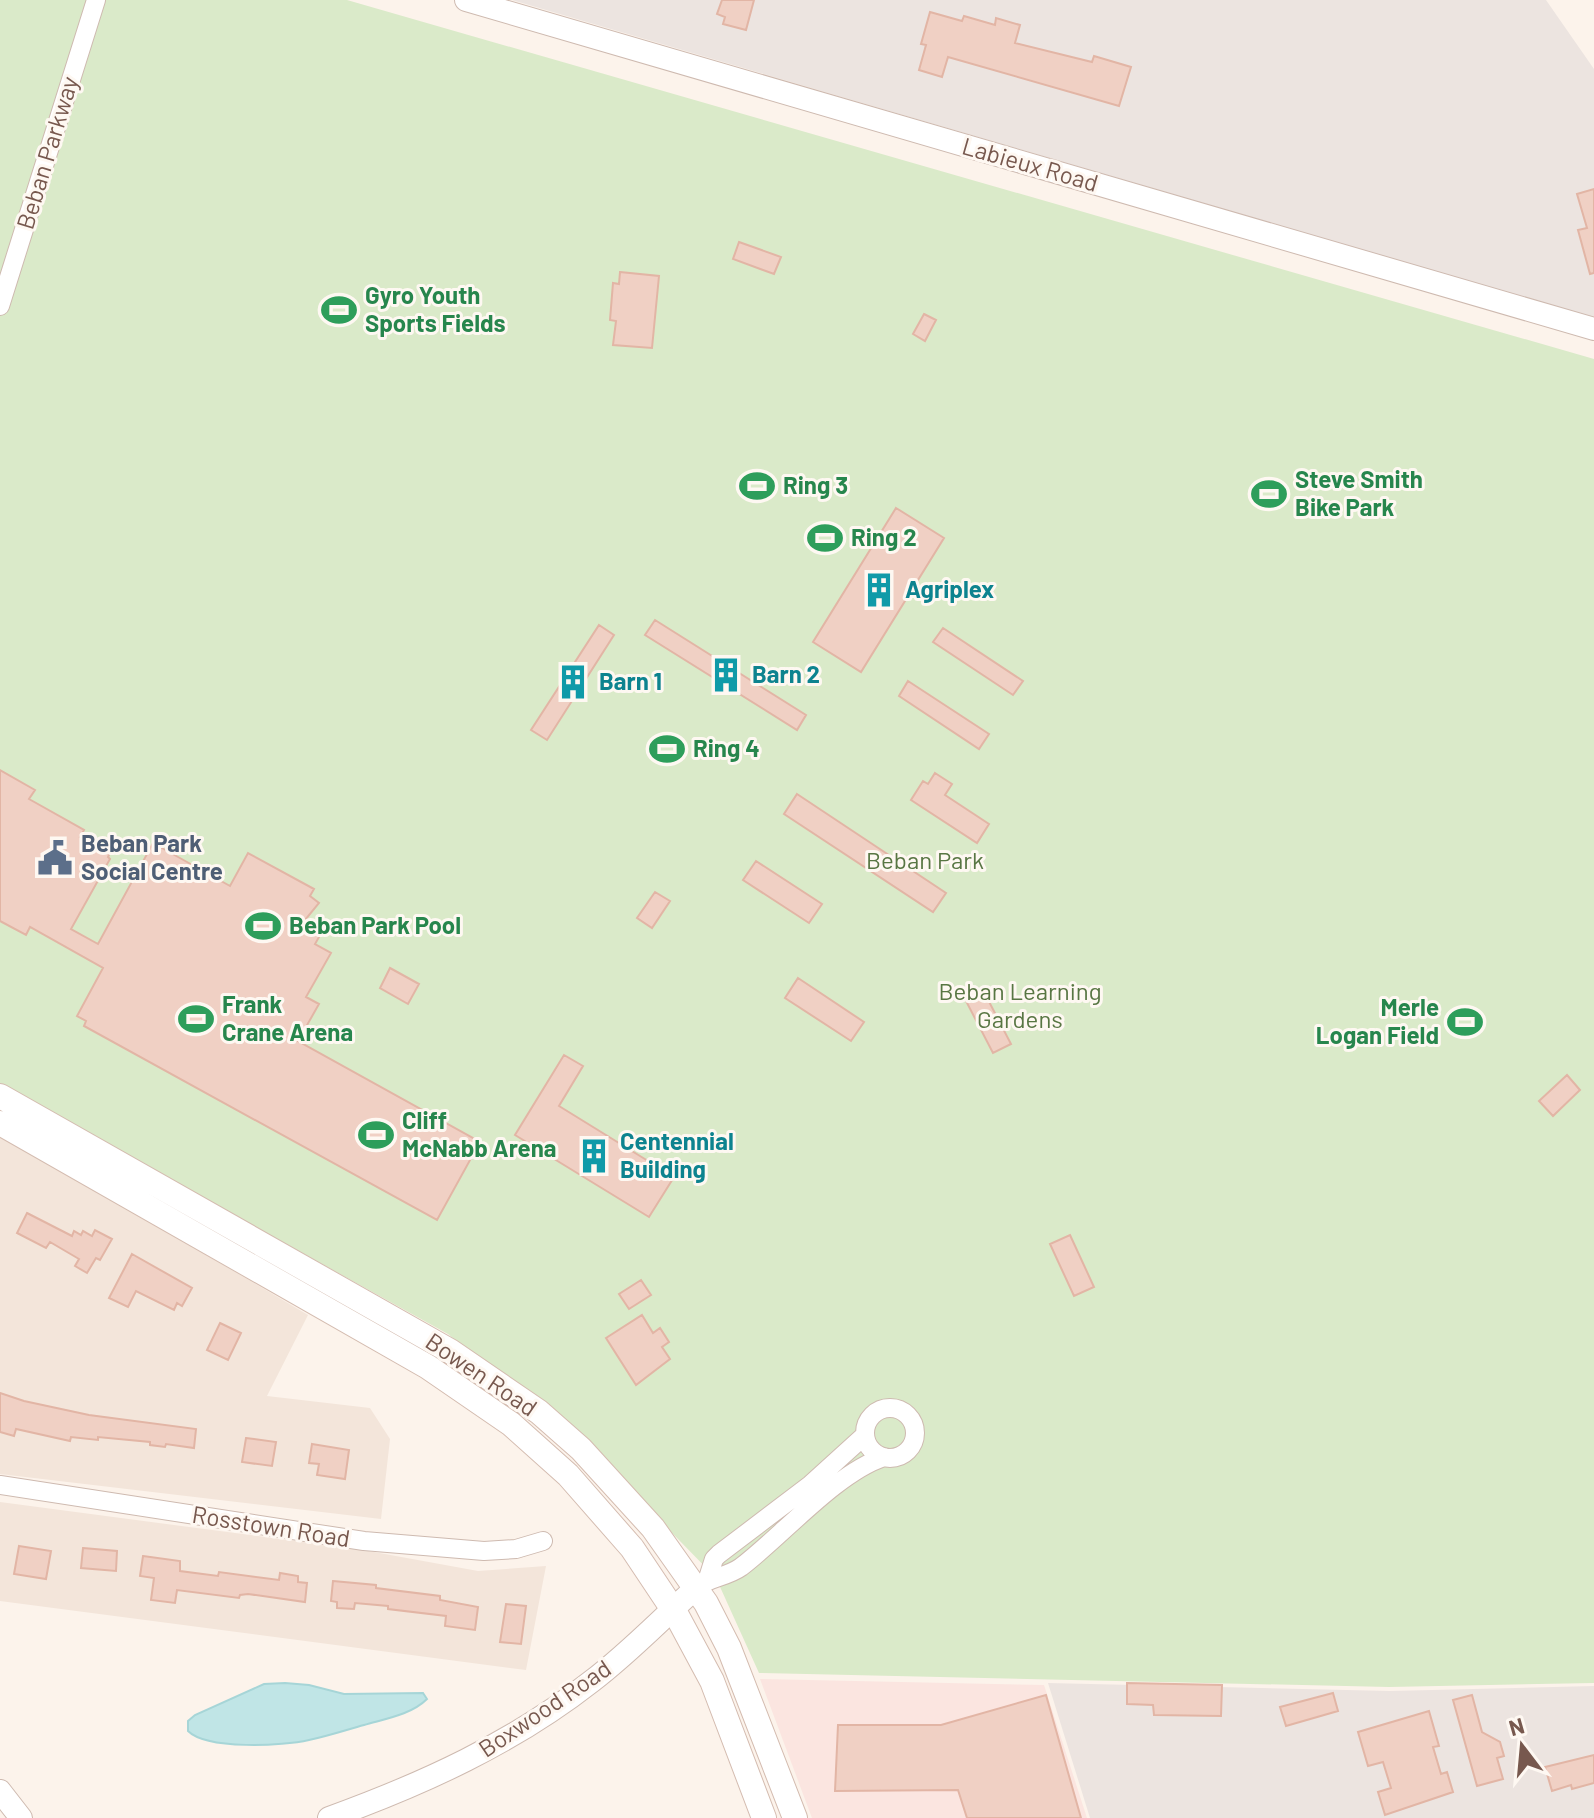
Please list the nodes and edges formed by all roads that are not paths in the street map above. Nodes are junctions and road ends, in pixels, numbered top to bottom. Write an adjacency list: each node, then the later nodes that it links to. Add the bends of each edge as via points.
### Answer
1 (96, 0): 3 (street, Beban Parkway)
2 (466, 0): 4 (street, Labieux Road)
3 (0, 306)
4 (1594, 329)
5 (0, 1096): 11 (main road, Bowen Road, via 495,1379 581,1449)
6 (0, 1123): 12 (main road, Bowen Road, via 480,1401 585,1492)
7 (864, 1436): 8 (street, via 872,1451); 8 (street, via 868,1420 879,1410 895,1408 908,1416 915,1431 910,1447 896,1457); 11 (street, via 719,1554)
8 (884, 1457): 11 (street, via 853,1471 737,1570)
9 (0, 1485): 10 (street, Rosstown Road, via 364,1541 484,1551)
10 (543, 1541)
11 (702, 1583): 12 (street, Boxwood Road); 17 (main road, Bowen Road)
12 (673, 1609): 15 (street, Boxwood Road, via 592,1682 514,1735 443,1772); 16 (main road, Bowen Road, via 712,1681)
13 (0, 1791): 14 (street)
14 (21, 1818)
15 (329, 1818)
16 (764, 1818)
17 (795, 1818)

